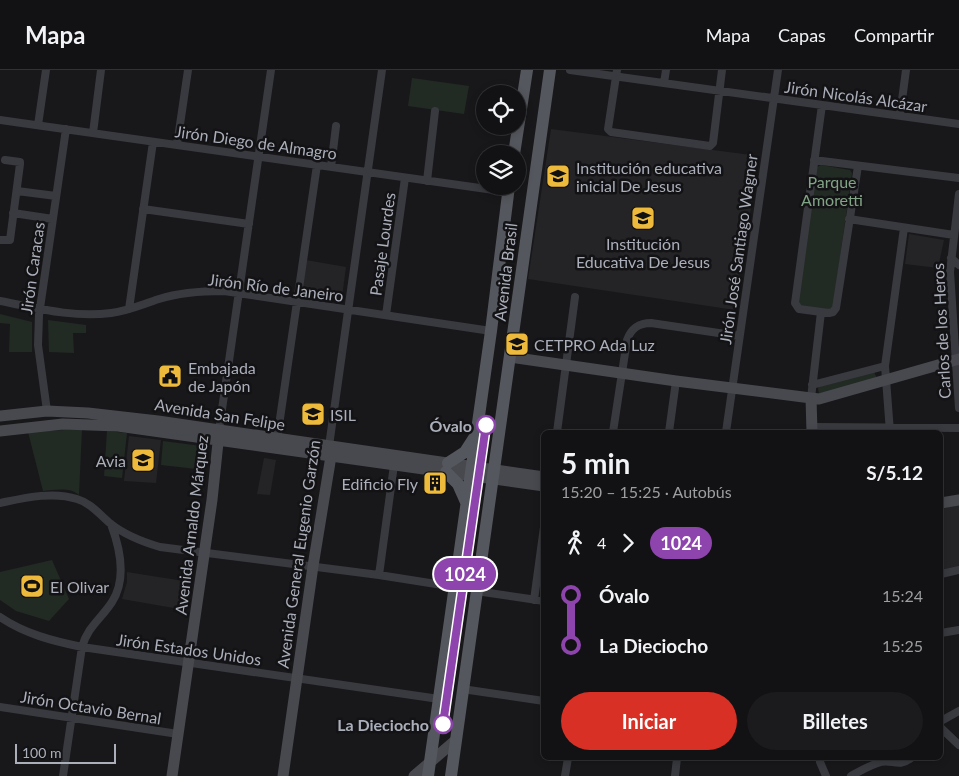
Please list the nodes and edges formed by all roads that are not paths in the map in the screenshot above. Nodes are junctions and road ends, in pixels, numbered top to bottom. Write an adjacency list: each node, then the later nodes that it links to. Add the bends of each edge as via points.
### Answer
1 (46, 70): 22 (street)
2 (101, 70): 25 (street)
3 (188, 70): 27 (street)
4 (271, 70): 29 (street, Avenida Arnaldo Márquez)
5 (382, 70): 35 (street, Avenida General Eugenio Garzón)
6 (526, 70): 28 (main road)
7 (550, 70): 65 (main road, Avenida Brasil)
8 (570, 70): 13 (street, Jirón Nicolás Alcázar)
9 (666, 70): 14 (street)
10 (722, 70): 15 (street)
11 (778, 70): 16 (street, Jirón José Santiago Wagner)
12 (906, 70): 19 (street)
13 (617, 73): 14 (street, Jirón Nicolás Alcázar); 15 (street, via 611,132 710,146)
14 (664, 83): 15 (street, Jirón Nicolás Alcázar)
15 (719, 91): 16 (street, Jirón Nicolás Alcázar)
16 (774, 99): 17 (street, Jirón Nicolás Alcázar); 64 (street, Jirón José Santiago Wagner)
17 (822, 105): 19 (street, Jirón Nicolás Alcázar); 31 (street)
18 (436, 111): 38 (street)
19 (900, 115): 21 (street, Jirón Nicolás Alcázar)
20 (0, 120): 22 (street, Jirón Diego de Almagro)
21 (959, 124)
22 (38, 125): 24 (street, Jirón Diego de Almagro)
23 (336, 126): 34 (street)
24 (66, 129): 25 (street, Jirón Diego de Almagro); 43 (street, Jirón Caracas)
25 (93, 133): 26 (street, Jirón Diego de Almagro)
26 (153, 142): 27 (street, Jirón Diego de Almagro); 44 (street)
27 (177, 145): 29 (street, Jirón Diego de Almagro)
28 (515, 145)
29 (258, 157): 32 (street, Jirón Diego de Almagro); 48 (street, Avenida Arnaldo Márquez)
30 (5, 160): 40 (street, via 20,163)
31 (814, 160): 33 (street); 61 (street, via 795,303 799,309)
32 (317, 165): 34 (street, Jirón Diego de Almagro); 57 (street)
33 (858, 166): 37 (street); 47 (street)
34 (331, 167): 35 (street, Jirón Diego de Almagro)
35 (368, 172): 36 (street, Jirón Diego de Almagro); 60 (street, Avenida General Eugenio Garzón)
36 (405, 178): 38 (street, Jirón Diego de Almagro); 62 (street, Pasaje Lourdes)
37 (959, 178)
38 (428, 181): 39 (street, Jirón Diego de Almagro)
39 (476, 186)
40 (17, 191): 43 (street); 45 (street)
41 (959, 194): 50 (street, Carlos de los Heros)
42 (507, 195): 63 (main road, Avenida Brasil)
43 (56, 196): 46 (street, Jirón Caracas)
44 (144, 209): 48 (street); 59 (street)
45 (13, 213): 46 (street); 51 (street, via 10,240)
46 (53, 219): 58 (street, Jirón Caracas)
47 (849, 219): 49 (street); 61 (street, via 836,308 833,312)
48 (249, 224): 54 (street, Avenida Arnaldo Márquez)
49 (904, 228): 50 (street); 68 (street)
50 (954, 235): 52 (street, Carlos de los Heros)
51 (0, 240)
52 (951, 258): 53 (street); 66 (street, Carlos de los Heros)
53 (959, 265)
54 (239, 292): 57 (street, Jirón Río de Janeiro); 59 (street, Jirón Río de Janeiro, via 201,290); 86 (street, Avenida Arnaldo Márquez)
55 (575, 297): 67 (street)
56 (0, 301): 58 (street, Jirón Río de Janeiro)
57 (297, 302): 60 (street, Jirón Río de Janeiro); 88 (street)
58 (40, 309): 59 (street, Jirón Río de Janeiro, via 95,314); 76 (street, Jirón Caracas, via 38,345)
59 (129, 309)
60 (349, 310): 62 (street, Jirón Río de Janeiro); 89 (street, Avenida General Eugenio Garzón)
61 (821, 312): 72 (street)
62 (386, 315): 63 (street, Jirón Río de Janeiro)
63 (491, 331): 87 (main road, Avenida Brasil)
64 (739, 336): 69 (street, via 640,324 630,333); 73 (street, Jirón José Santiago Wagner)
65 (510, 357): 67 (main road); 93 (main road, Avenida Brasil)
66 (957, 360): 71 (main road); 75 (street, Carlos de los Heros)
67 (567, 365): 69 (main road); 80 (street)
68 (885, 366): 71 (street); 72 (street)
69 (622, 373): 70 (main road); 81 (street)
70 (676, 381): 73 (main road); 82 (street)
71 (886, 381): 74 (main road, via 819,399); 85 (street)
72 (812, 385): 74 (street)
73 (732, 388): 74 (main road); 83 (street, Jirón José Santiago Wagner)
74 (811, 398): 84 (main road)
75 (959, 408)
76 (47, 411): 77 (main road, Avenida San Felipe); 86 (main road, Avenida San Felipe, via 88,413)
77 (0, 416)
78 (959, 428): 85 (street)
79 (0, 430): 86 (main road, Avenida San Felipe, via 43,425 89,425)
80 (557, 430)
81 (613, 430)
82 (669, 430)
83 (726, 430)
84 (812, 430): 85 (street)
85 (890, 430)
86 (219, 434): 88 (main road, Avenida San Felipe); 89 (main road, Avenida San Felipe); 102 (main road, Avenida Arnaldo Márquez)
87 (476, 434): 91 (main road, via 465,452); 92 (main road, Avenida Brasil)
88 (276, 439): 89 (main road, Avenida San Felipe)
89 (330, 451): 90 (main road, Avenida San Felipe); 91 (main road, Avenida San Felipe); 103 (main road, Avenida General Eugenio Garzón)
90 (394, 465): 91 (main road, Avenida San Felipe); 106 (street)
91 (447, 467): 92 (main road, Avenida San Felipe); 99 (main road, via 460,486)
92 (470, 471): 93 (main road, Avenida San Felipe); 99 (main road, Avenida Brasil)
93 (494, 474): 94 (main road); 95 (main road); 108 (main road, Avenida Brasil)
94 (541, 477)
95 (541, 485)
96 (959, 500): 98 (main road)
97 (0, 502): 100 (street, via 64,495 87,504)
98 (943, 503)
99 (466, 504): 107 (main road, Avenida Brasil)
100 (111, 524): 102 (street, via 150,544); 114 (street, via 121,566 118,590 93,624)
101 (541, 549): 109 (street)
102 (204, 552): 103 (street); 115 (main road, Avenida Arnaldo Márquez)
103 (313, 566): 106 (street); 116 (main road, Avenida General Eugenio Garzón)
104 (959, 570): 105 (street)
105 (943, 574)
106 (379, 575): 107 (street)
107 (455, 587): 118 (main road, Avenida Brasil)
108 (476, 591): 109 (street); 117 (main road, Avenida Brasil)
109 (534, 600): 110 (street)
110 (541, 601)
111 (0, 617): 114 (street, Jirón Estados Unidos, via 33,634)
112 (959, 630): 113 (street)
113 (943, 632)
114 (82, 647): 115 (street, Jirón Estados Unidos); 122 (street)
115 (188, 663): 116 (street, Jirón Estados Unidos); 125 (main road, Avenida Arnaldo Márquez)
116 (297, 678): 118 (street, Jirón Estados Unidos); 135 (main road, Avenida General Eugenio Garzón)
117 (462, 689): 119 (street); 126 (main road, Avenida Brasil)
118 (439, 699): 131 (main road, Avenida Brasil)
119 (541, 701)
120 (0, 707): 122 (street, Jirón Octavio Bernal)
121 (959, 711): 123 (street)
122 (72, 718): 125 (street, Jirón Octavio Bernal); 133 (street)
123 (943, 720)
124 (943, 730): 127 (street)
125 (178, 734): 134 (main road, Avenida Arnaldo Márquez)
126 (456, 740): 131 (main road); 138 (main road, Avenida Brasil)
127 (959, 745)
128 (568, 760): 139 (street)
129 (677, 760): 140 (street)
130 (907, 760): 142 (street, via 898,764 880,762)
131 (430, 762): 136 (main road); 137 (main road, Avenida Brasil)
132 (820, 762): 141 (street)
133 (63, 776)
134 (172, 776)
135 (284, 776)
136 (414, 776)
137 (428, 776)
138 (451, 776)
139 (566, 776)
140 (675, 776)
141 (826, 776)
142 (851, 776)

